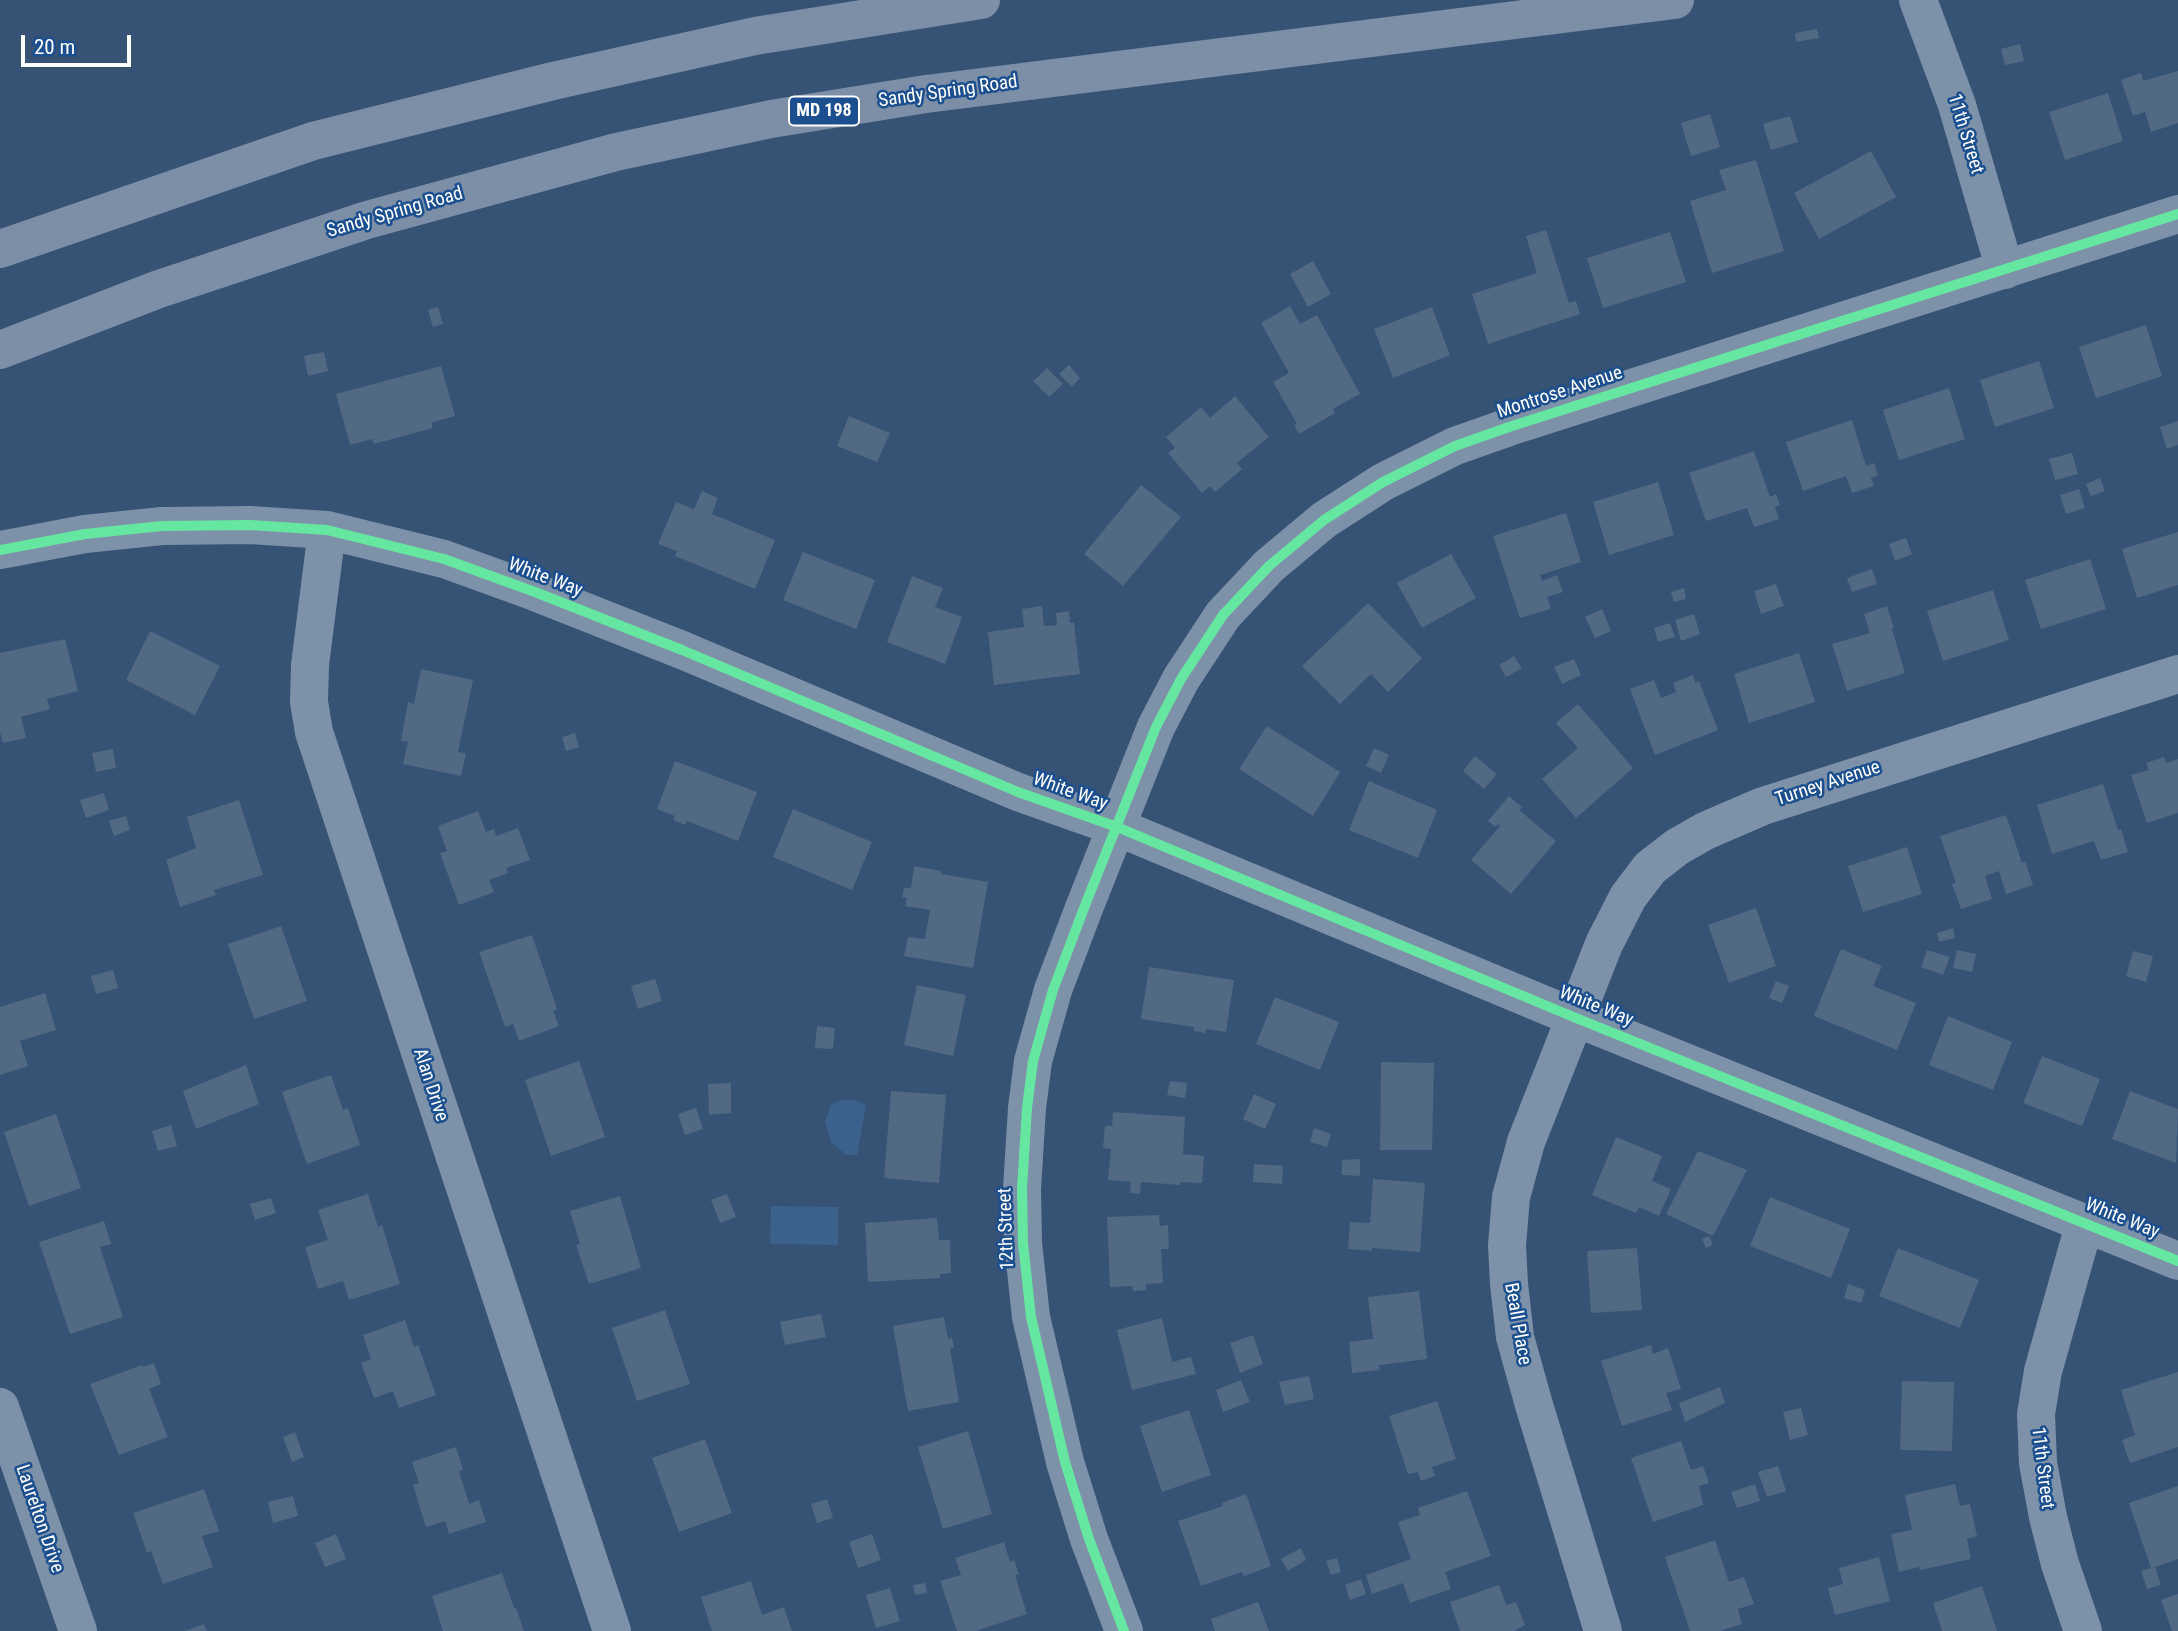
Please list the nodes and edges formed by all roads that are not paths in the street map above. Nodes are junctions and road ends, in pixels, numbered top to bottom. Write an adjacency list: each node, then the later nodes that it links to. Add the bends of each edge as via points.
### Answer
1 (981, 0): 5 (main road, via 755,36 313,141)
2 (1675, 0): 7 (main road, Sandy Spring Road / MD 198, via 926,94 771,119 616,152 366,220 159,289)
3 (1918, 0): 6 (street, 11th Street, via 1957,104)
4 (2178, 214): 6 (street, Montrose Avenue)
5 (0, 248)
6 (2005, 270): 11 (street, Montrose Avenue, via 1509,427 1455,446 1383,482 1324,520 1269,566 1223,615 1156,727)
7 (0, 350)
8 (327, 530): 9 (street, White Way, via 162,526 85,534); 11 (street, White Way, via 443,559 535,592 1018,792); 17 (street, Alan Drive, via 310,665 314,732)
9 (0, 551)
10 (2178, 674): 12 (street, Turney Avenue, via 1763,806 1704,831 1650,868 1628,897)
11 (1117, 827): 12 (street, White Way); 18 (street, 12th Street, via 1053,990 1033,1061 1022,1189 1031,1317 1043,1376 1065,1462)
12 (1576, 1018): 13 (street, White Way); 19 (street, Beall Place, via 1526,1142 1511,1197 1507,1245 1516,1337)
13 (2085, 1222): 14 (street, White Way); 20 (street, 11th Street, via 2043,1371 2036,1414 2038,1463 2048,1517)
14 (2178, 1261)
15 (0, 1407): 16 (street, Laurelton Drive)
16 (78, 1631)
17 (612, 1631)
18 (1124, 1631)
19 (1603, 1631)
20 (2083, 1631)

